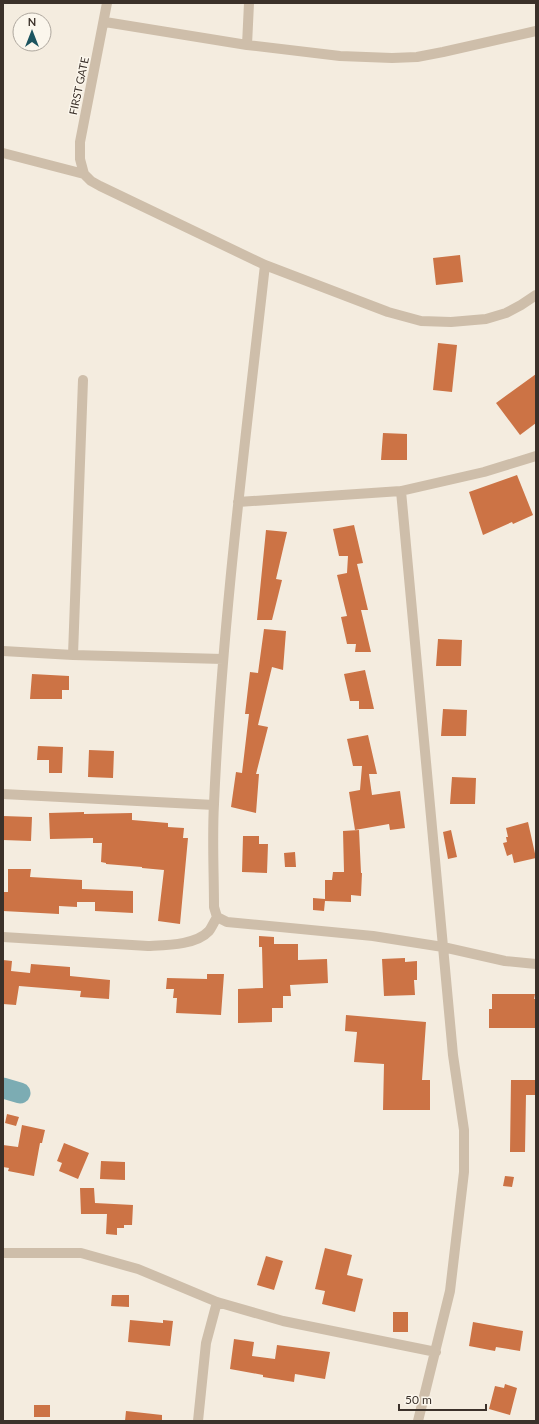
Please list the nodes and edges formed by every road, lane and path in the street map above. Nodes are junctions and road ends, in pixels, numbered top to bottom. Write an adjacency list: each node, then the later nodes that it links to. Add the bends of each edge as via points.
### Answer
1 (107, 3): 3 (street, FIRST GATE)
2 (249, 3): 5 (street)
3 (104, 22): 5 (street); 7 (street, FIRST GATE, via 80,142 80,159)
4 (536, 31): 5 (street, via 417,57 340,56)
5 (247, 46)
6 (3, 153): 7 (street)
7 (84, 174): 8 (street, via 100,186)
8 (266, 265): 9 (street, via 388,312 421,321 486,320 506,313); 13 (street)
9 (536, 295)
10 (83, 380): 15 (street)
11 (536, 456): 12 (street, via 484,472)
12 (401, 491): 13 (street); 21 (street)
13 (238, 502): 16 (street)
14 (3, 651): 15 (street)
15 (73, 655): 16 (street)
16 (223, 659): 18 (street)
17 (3, 794): 18 (street)
18 (214, 805): 19 (street, via 214,907)
19 (217, 917): 20 (street, via 209,931 197,940 168,945); 21 (street, via 227,922 373,936)
20 (3, 937)
21 (444, 947): 22 (street, via 505,961); 25 (street, via 453,1055 464,1130 464,1172 450,1291)
22 (536, 964)
23 (3, 1253): 24 (street, via 81,1253 138,1269)
24 (217, 1302): 25 (street, via 283,1321); 26 (street, via 206,1343)
25 (436, 1352): 27 (street)
26 (198, 1421)
27 (418, 1421)

